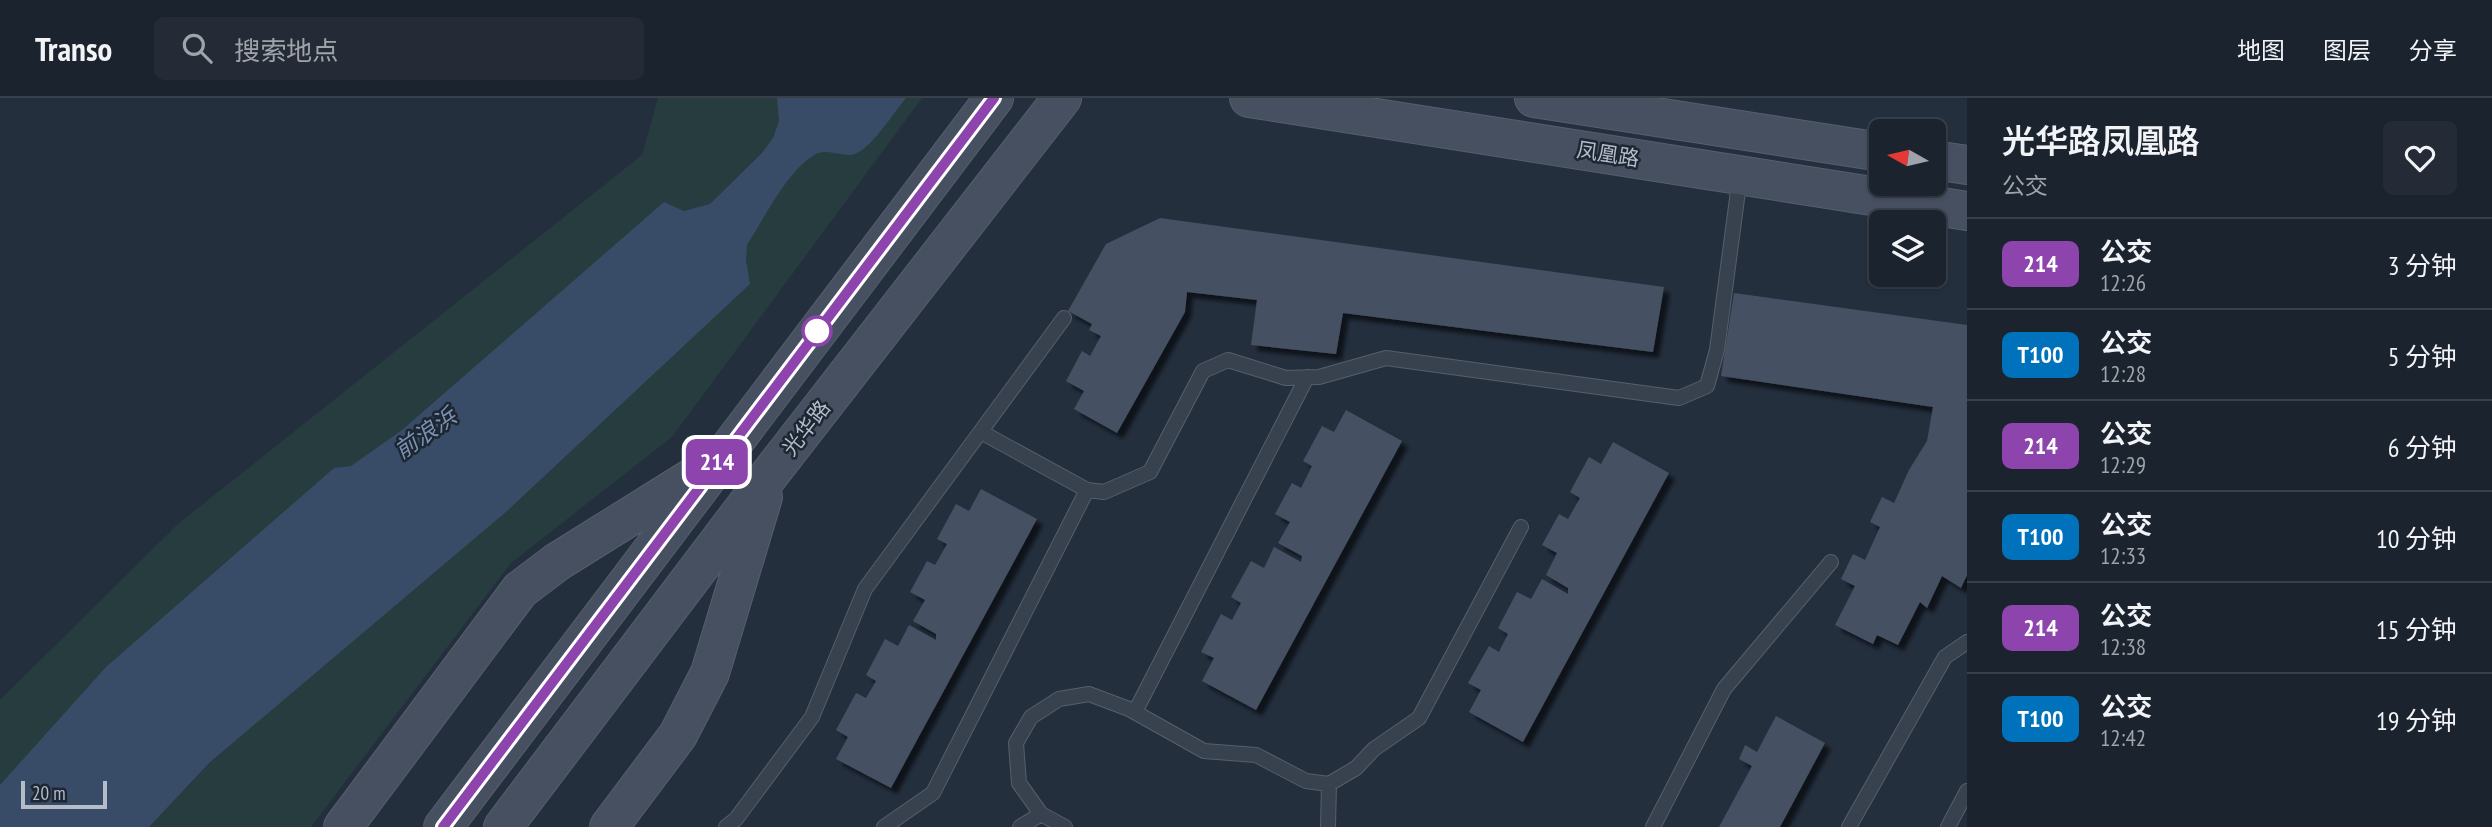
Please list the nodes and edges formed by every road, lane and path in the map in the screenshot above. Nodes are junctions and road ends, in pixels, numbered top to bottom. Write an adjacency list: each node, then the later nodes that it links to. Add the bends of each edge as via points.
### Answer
1 (994, 98): 13 (main road)
2 (1062, 98): 14 (main road, 光华路)
3 (1249, 98): 8 (main road, 凤凰路)
4 (1534, 98): 5 (main road, 凤凰路)
5 (1869, 150)
6 (1946, 162): 7 (main road)
7 (1967, 165)
8 (1741, 175): 9 (main road, 凤凰路); 11 (lane, via 1717,350 1707,386 1679,398 1386,358)
9 (1967, 211)
10 (1064, 318): 12 (lane)
11 (1307, 377): 15 (lane, via 1286,378 1228,360 1203,371 1150,472 1104,492); 19 (lane)
12 (981, 432): 15 (lane); 27 (lane, via 865,589 813,717)
13 (717, 462): 23 (main road, via 520,590); 24 (main road)
14 (770, 474): 25 (main road, 光华路); 26 (main road, via 710,673 678,735)
15 (1087, 490): 28 (lane, via 933,793)
16 (1521, 527): 20 (lane, via 1419,718)
17 (1831, 562): 32 (lane, via 1724,689)
18 (1967, 642): 33 (lane, via 1945,657)
19 (1135, 712): 20 (lane, via 1204,751 1256,755 1306,781); 22 (lane, via 1089,694 1059,699 1031,717 1016,743 1019,783)
20 (1329, 784): 31 (lane)
21 (1967, 791): 34 (lane)
22 (1041, 814): 29 (lane); 30 (lane)
23 (343, 827)
24 (443, 827)
25 (503, 827)
26 (609, 827)
27 (726, 827)
28 (884, 827)
29 (1020, 827)
30 (1065, 827)
31 (1328, 827)
32 (1653, 827)
33 (1850, 827)
34 (1948, 827)

